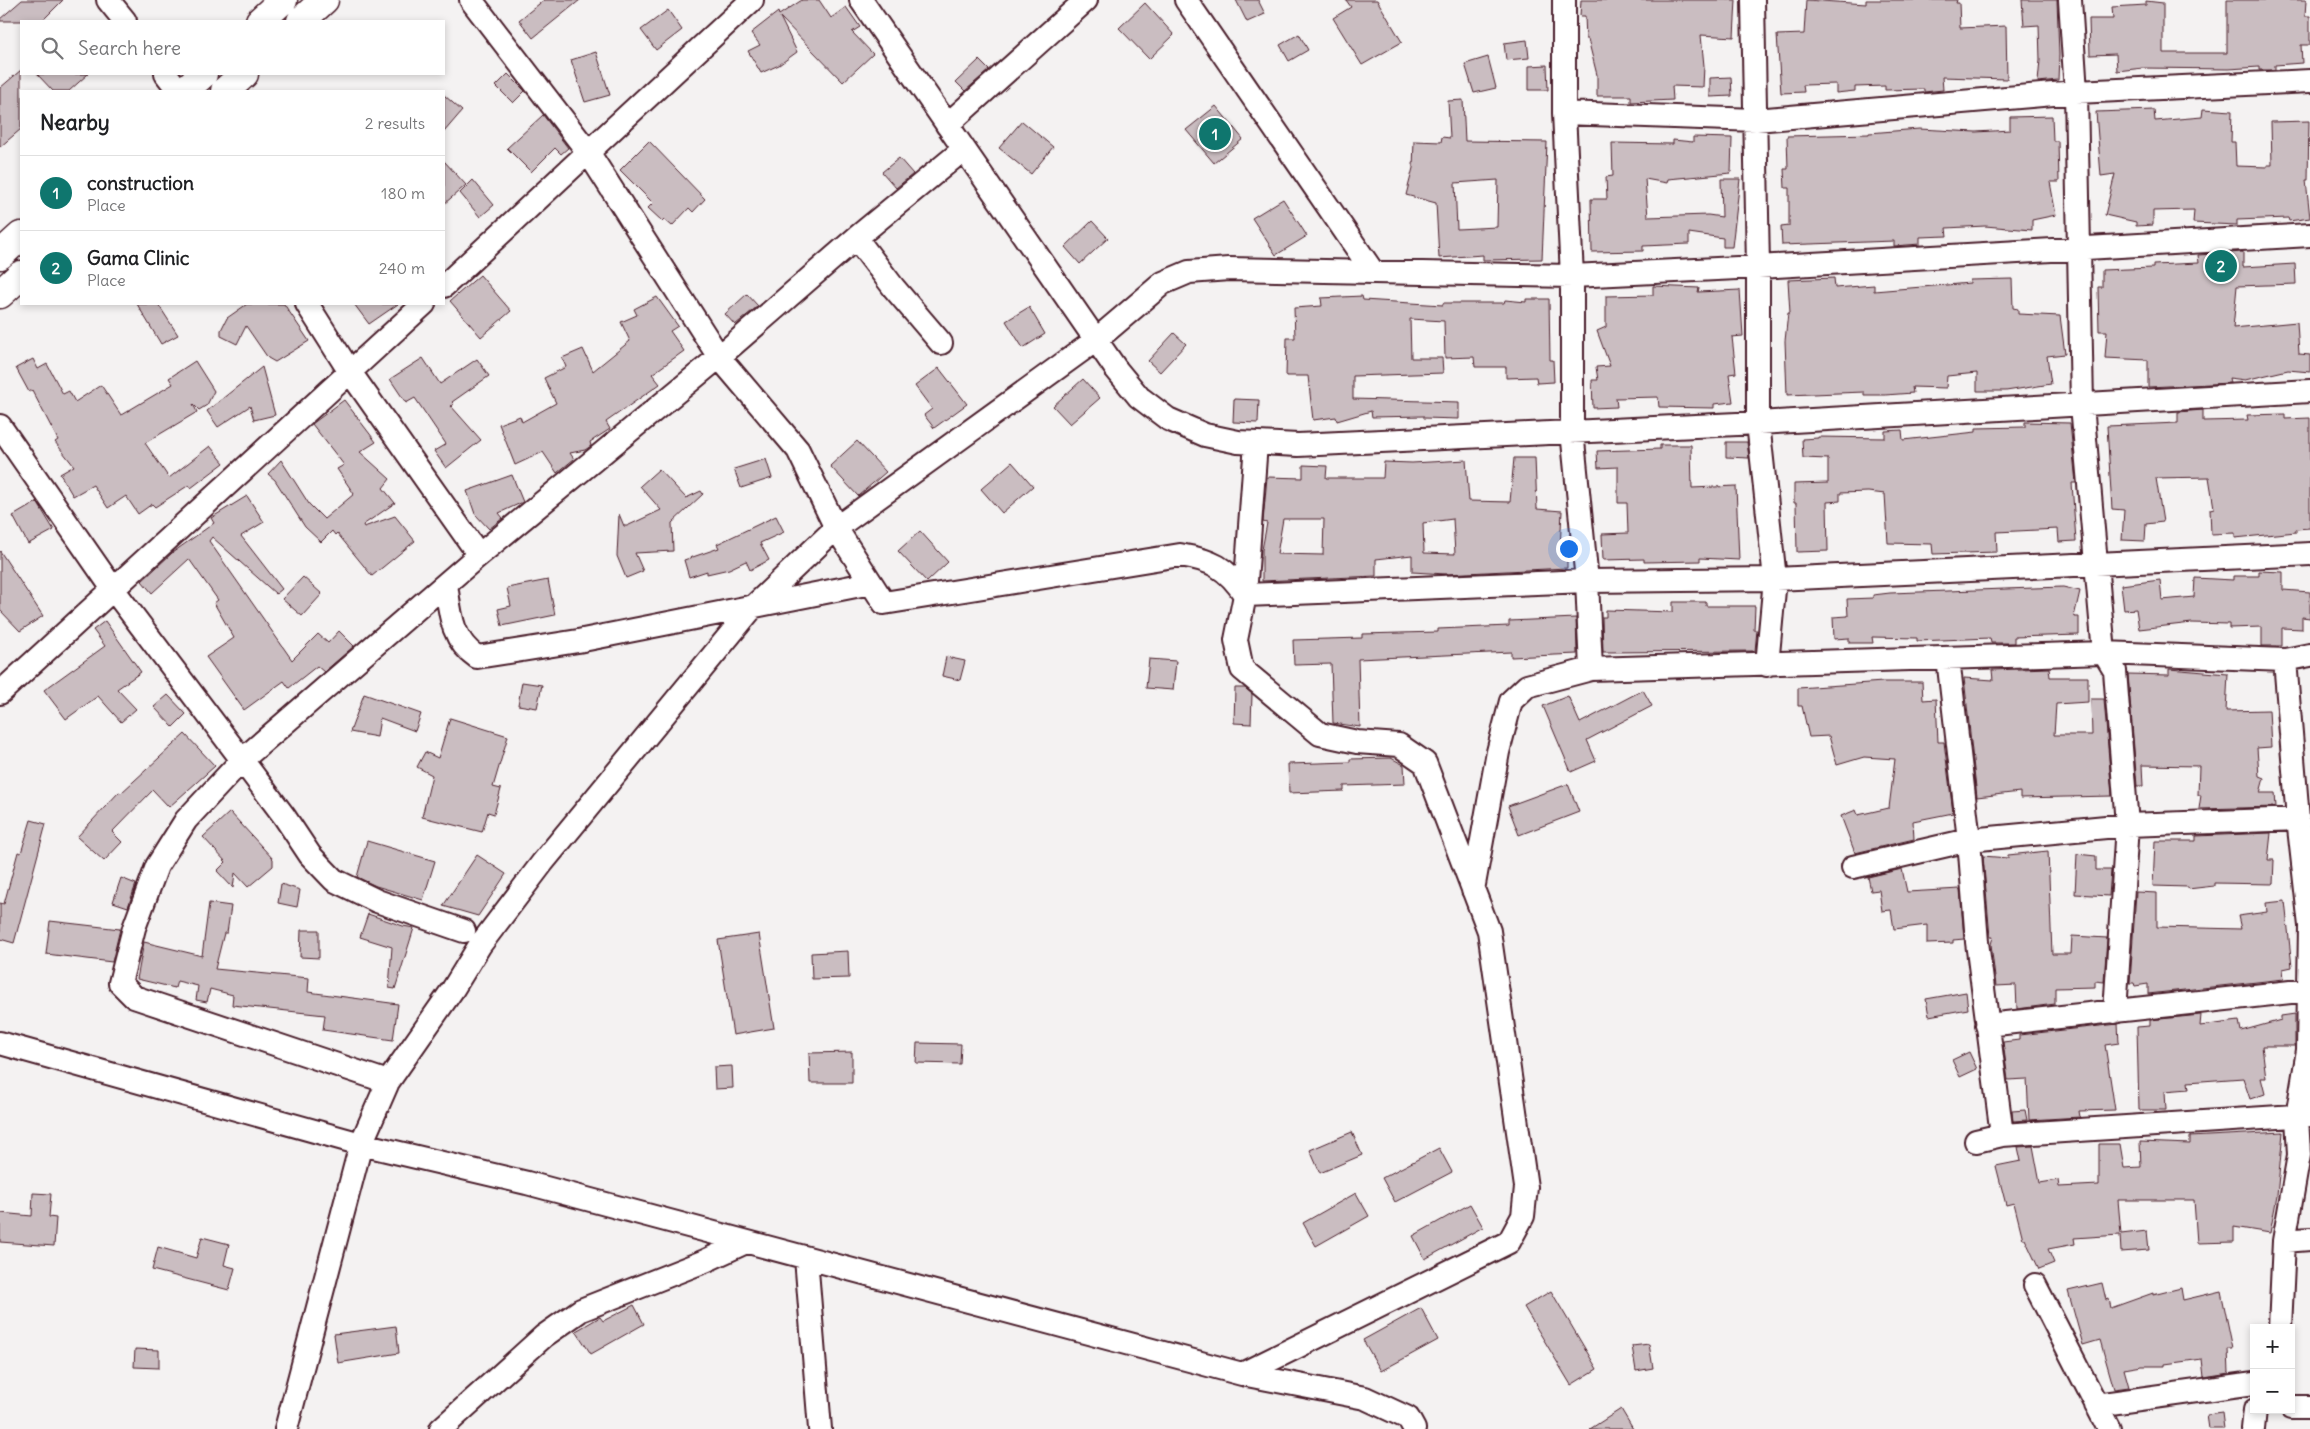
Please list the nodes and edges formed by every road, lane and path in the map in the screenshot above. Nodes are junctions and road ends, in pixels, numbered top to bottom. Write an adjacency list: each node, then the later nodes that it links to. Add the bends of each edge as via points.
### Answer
1 (108, 0): 12 (street)
2 (283, 0): 13 (main road)
3 (324, 0): 14 (main road)
4 (471, 0): 27 (street)
5 (752, 0): 27 (street)
6 (861, 0): 25 (street)
7 (1086, 0): 25 (street)
8 (1186, 0): 34 (street)
9 (1564, 0): 23 (street)
10 (1752, 0): 24 (street)
11 (2070, 0): 22 (street)
12 (124, 20)
13 (261, 20)
14 (302, 20)
15 (167, 75): 19 (street)
16 (202, 75): 20 (main road)
17 (243, 75): 21 (main road)
18 (2310, 81): 22 (street)
19 (179, 90)
20 (185, 90)
21 (226, 90)
22 (2076, 92): 24 (street); 31 (street)
23 (1564, 113): 24 (street); 36 (street)
24 (1756, 120): 33 (street)
25 (947, 125): 26 (street)
26 (964, 149): 30 (street); 41 (street)
27 (588, 152): 37 (street); 43 (street)
28 (2310, 235): 31 (street)
29 (20, 237): 32 (main road)
30 (856, 238): 42 (street); 43 (street)
31 (2080, 248): 33 (street); 46 (street)
32 (0, 255)
33 (1758, 267): 36 (street); 47 (street)
34 (1374, 272): 36 (street); 41 (street, via 1229,269 1189,272 1163,283)
35 (20, 276): 38 (main road)
36 (1572, 276): 49 (street)
37 (445, 285)
38 (0, 294)
39 (308, 305): 44 (street)
40 (423, 305): 44 (street)
41 (1096, 340): 50 (street, via 1138,397 1168,418 1205,435); 51 (street)
42 (941, 343)
43 (719, 357): 51 (street, via 798,450); 53 (street)
44 (350, 372): 53 (street); 59 (street)
45 (2310, 391): 46 (street)
46 (2082, 405): 47 (street); 54 (street)
47 (1758, 423): 49 (street); 55 (street)
48 (0, 426): 59 (street)
49 (1572, 431): 50 (street, via 1298,445); 56 (street)
50 (1256, 443): 60 (street)
51 (836, 528): 58 (street); 61 (street)
52 (2310, 554): 54 (street)
53 (479, 555): 57 (street)
54 (2096, 563): 55 (street); 62 (street)
55 (1775, 579): 56 (street); 66 (street)
56 (1587, 582): 60 (street); 67 (street)
57 (446, 584): 61 (street, via 453,627 465,649 477,657); 69 (street)
58 (871, 584): 60 (street, via 884,603 1180,555 1204,558 1234,577); 61 (street)
59 (113, 589): 68 (street); 69 (street)
60 (1245, 595): 75 (street, via 1236,640 1242,669 1320,734 1357,742 1399,745 1425,763)
61 (752, 608): 83 (street, via 543,862 480,945)
62 (2104, 653): 64 (street); 65 (street); 72 (street, via 2115,671)
63 (2310, 655): 65 (street)
64 (1948, 658): 66 (street); 73 (street)
65 (2285, 660): 70 (street)
66 (1767, 665): 67 (street)
67 (1591, 669): 75 (street, via 1527,686 1511,701 1498,752)
68 (0, 693)
69 (242, 760): 77 (street, via 310,855 334,880 377,900); 83 (street, via 186,820 157,866 134,928 120,982 134,997)
70 (2303, 794): 71 (street)
71 (2298, 819): 72 (street); 76 (street)
72 (2126, 825): 73 (street); 79 (street)
73 (1969, 840): 74 (street); 80 (street)
74 (1853, 867)
75 (1473, 890): 94 (street, via 1494,956 1526,1187 1523,1216 1509,1242)
76 (2310, 926): 78 (street)
77 (464, 931)
78 (2309, 990): 79 (street); 82 (street)
79 (2115, 1012): 80 (street)
80 (1987, 1026): 85 (street)
81 (0, 1043): 87 (street)
82 (2309, 1050): 84 (street)
83 (388, 1082): 87 (street)
84 (2303, 1116): 85 (street); 89 (street)
85 (2002, 1135): 86 (street)
86 (1976, 1141)
87 (361, 1144): 90 (street, via 527,1183); 100 (street)
88 (2310, 1239): 89 (street)
89 (2284, 1241): 93 (street)
90 (746, 1242): 91 (street); 101 (street, via 581,1310 544,1336)
91 (806, 1258): 94 (street); 102 (street)
92 (2035, 1285): 96 (street)
93 (2280, 1324)
94 (1242, 1374): 103 (street, via 1365,1398 1408,1418)
95 (2250, 1384): 96 (street)
96 (2096, 1405): 104 (street)
97 (2310, 1407): 98 (street)
98 (2295, 1408)
99 (2255, 1414): 105 (street)
100 (286, 1429)
101 (441, 1429)
102 (820, 1429)
103 (1414, 1429)
104 (2109, 1429)
105 (2253, 1429)

